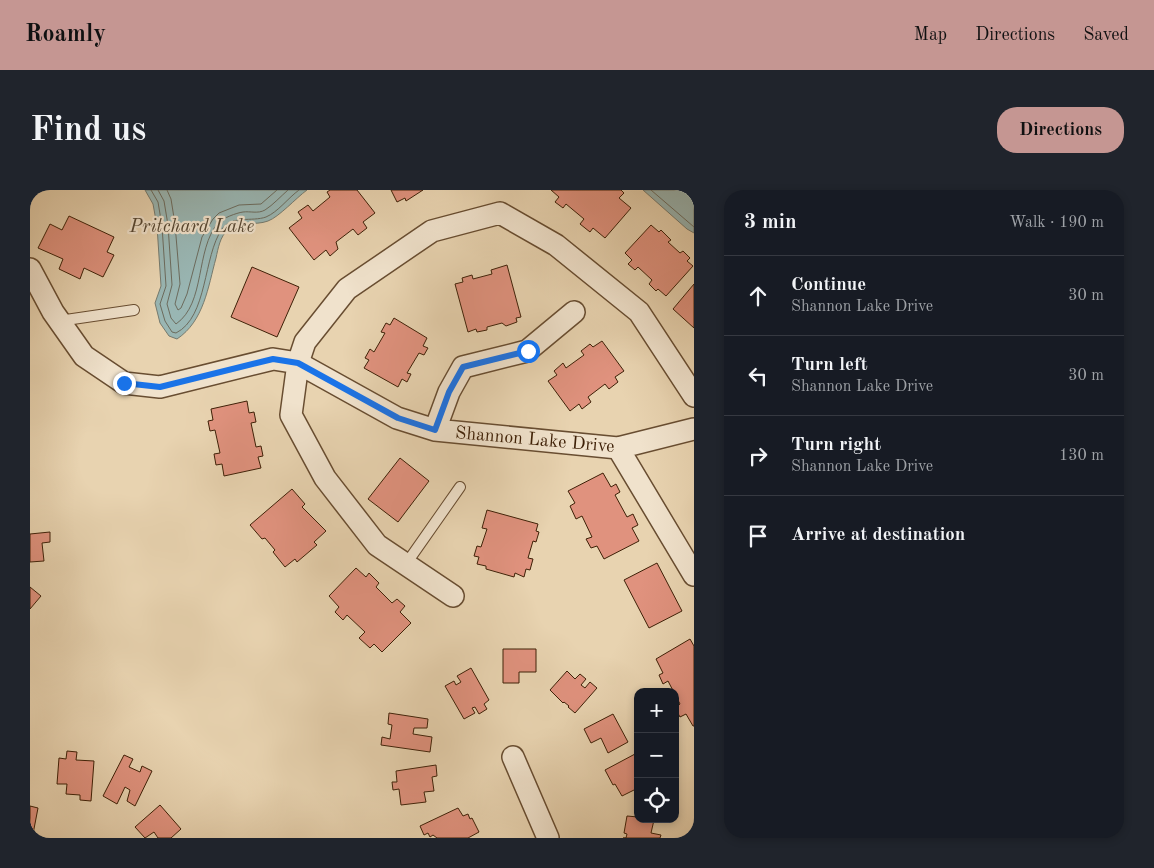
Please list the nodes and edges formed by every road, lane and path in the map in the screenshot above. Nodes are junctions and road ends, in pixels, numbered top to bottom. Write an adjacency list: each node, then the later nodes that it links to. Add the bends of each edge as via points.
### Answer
1 (30, 269): 4 (street, Shannon Lake Drive)
2 (134, 310): 4 (lane)
3 (574, 312): 8 (street, Shannon Lake Drive, via 528,351 463,367 449,392)
4 (59, 321): 5 (street, Shannon Lake Drive, via 84,356 124,383 160,387 273,359)
5 (298, 363): 6 (street, via 305,342 347,289 432,231 500,213 556,245 639,312); 8 (street, Shannon Lake Drive, via 398,418); 11 (street, via 291,415 325,478 377,545)
6 (694, 396)
7 (694, 428): 9 (street, Shannon Lake Drive)
8 (435, 430): 9 (street, Shannon Lake Drive)
9 (618, 448): 12 (street)
10 (460, 487): 11 (lane)
11 (406, 564): 13 (street)
12 (694, 575)
13 (453, 596)
14 (513, 757): 15 (street)
15 (548, 838)

